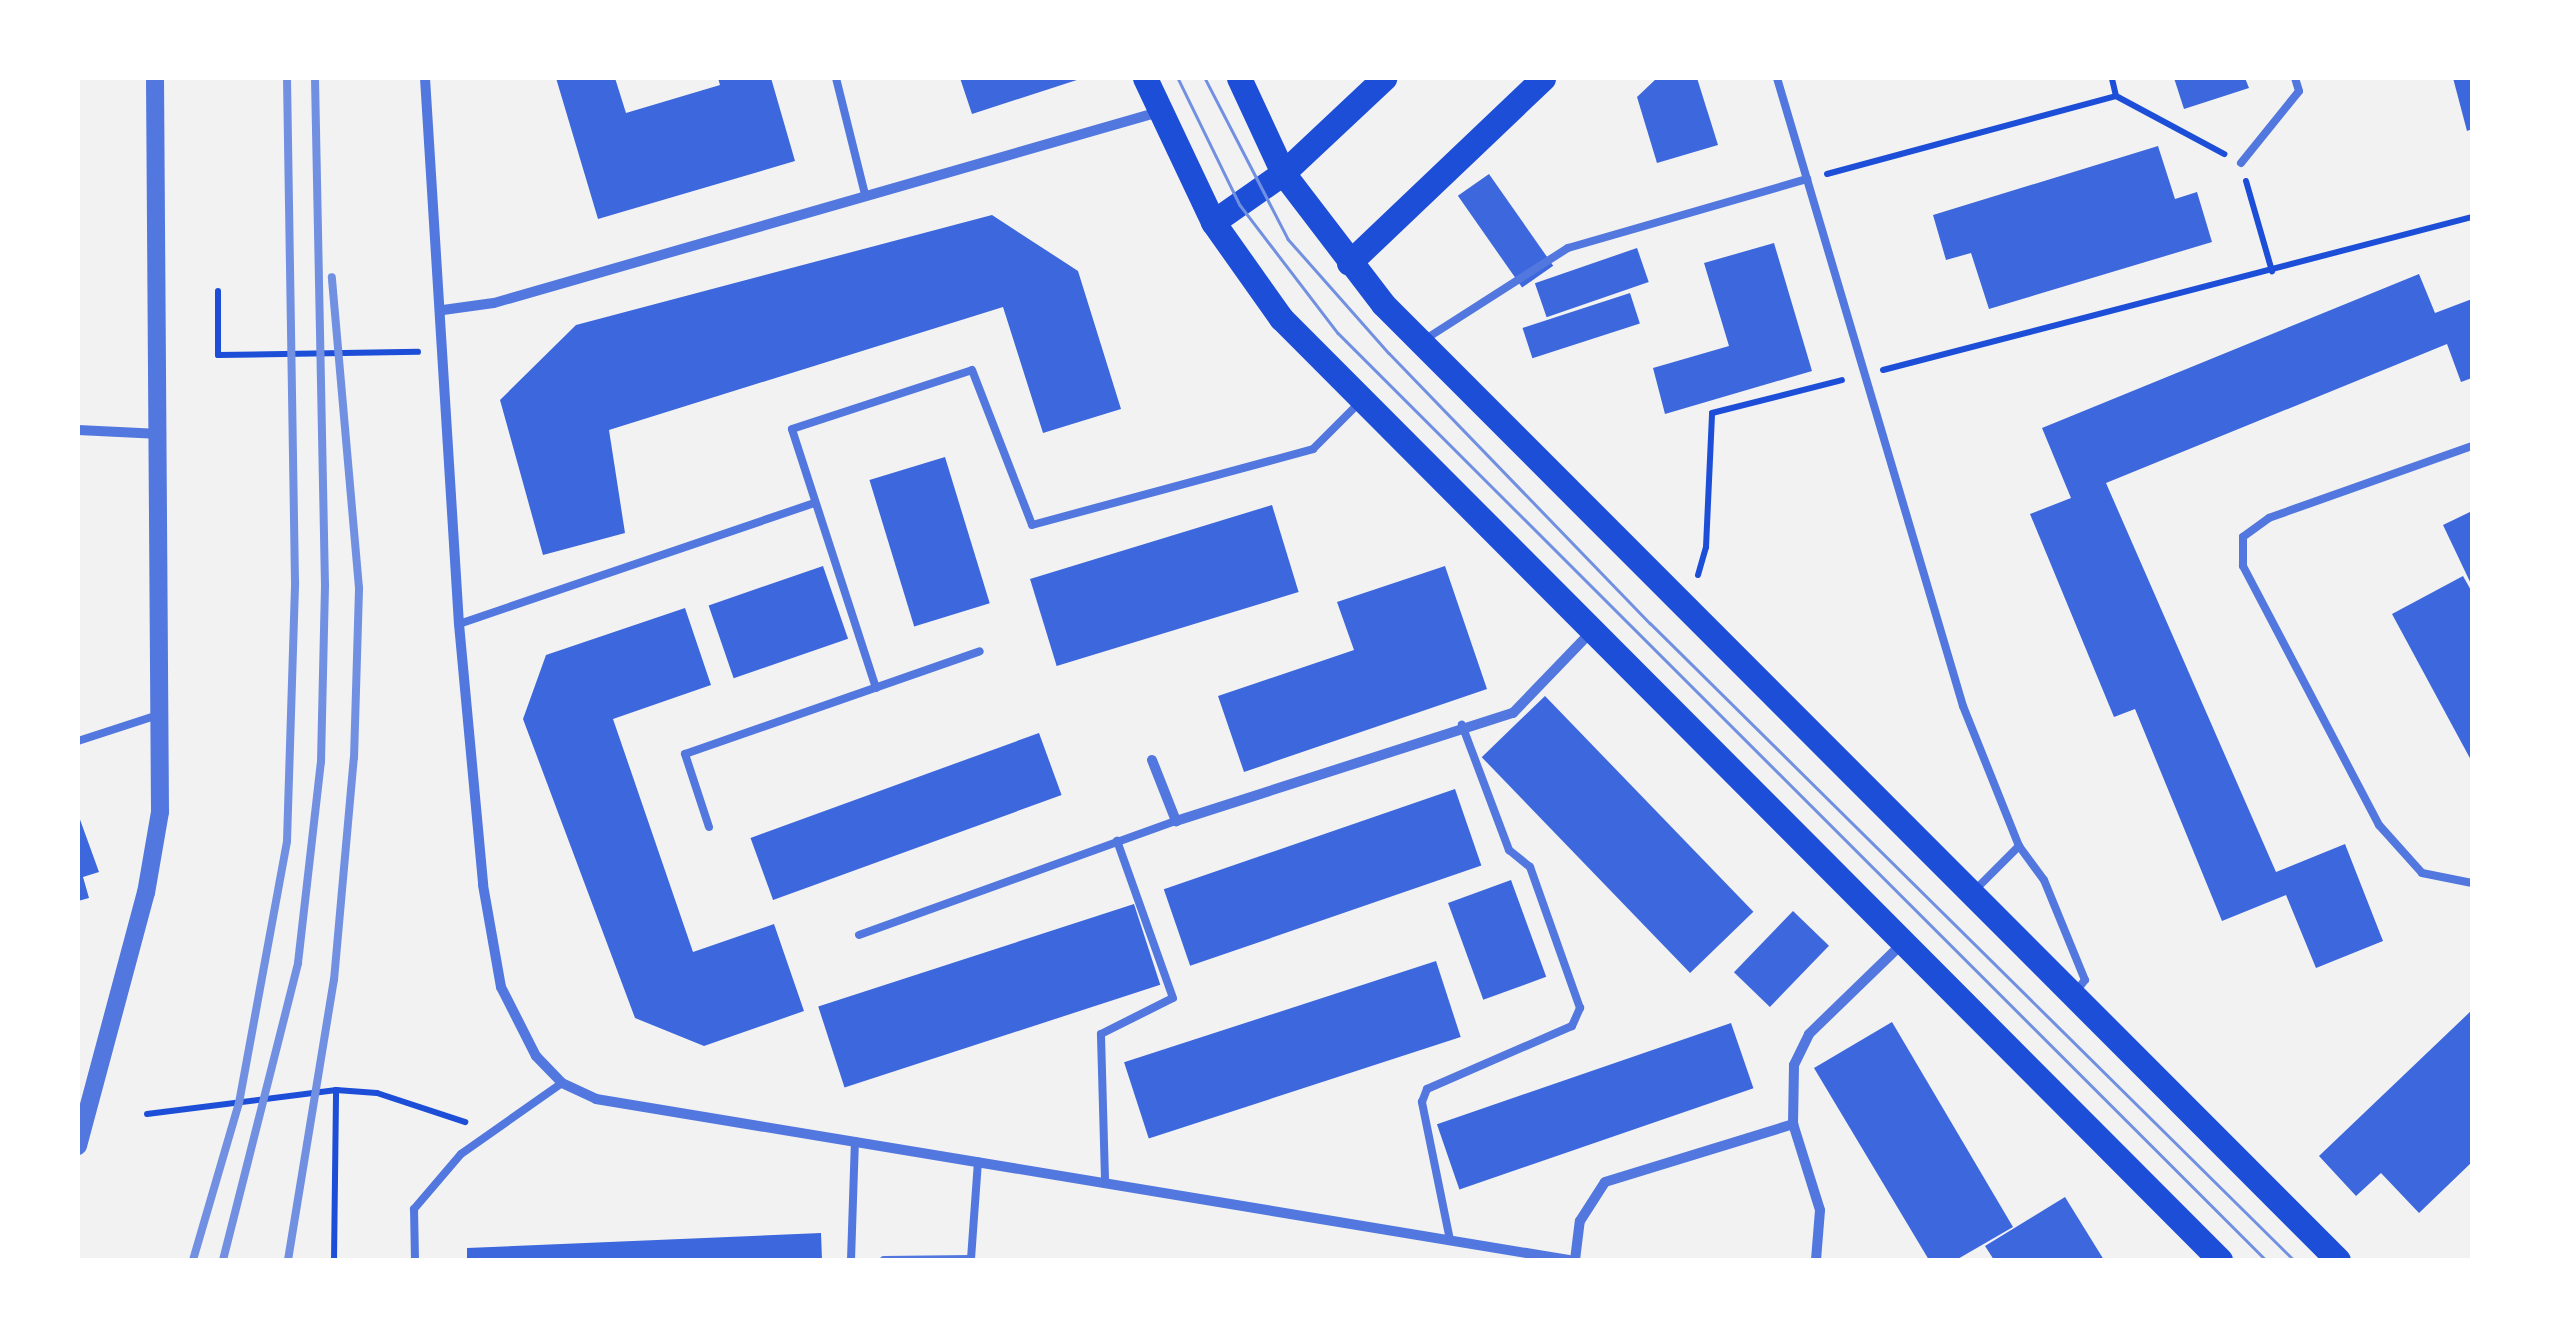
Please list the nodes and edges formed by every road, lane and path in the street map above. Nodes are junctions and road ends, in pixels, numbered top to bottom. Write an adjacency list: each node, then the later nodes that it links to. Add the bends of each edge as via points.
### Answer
1 (155, 78): 28 (street)
2 (425, 78): 22 (street)
3 (836, 78): 16 (lane)
4 (1146, 78): 12 (main road)
5 (1239, 78): 14 (main road)
6 (1384, 78): 14 (main road)
7 (1544, 78): 19 (main road)
8 (1778, 78): 15 (lane)
9 (2112, 78): 11 (path)
10 (2296, 78): 13 (lane, via 2300,91)
11 (2116, 96): 13 (path); 15 (path)
12 (1160, 112): 16 (street); 18 (main road)
13 (2241, 163): 20 (path)
14 (1283, 174): 18 (main road); 19 (main road)
15 (1807, 179): 23 (lane, via 1568,248); 25 (lane)
16 (865, 194): 22 (street, via 494,303)
17 (2472, 218): 20 (path)
18 (1212, 222): 26 (main road, via 1281,318)
19 (1349, 263): 23 (main road)
20 (2272, 271): 25 (path)
21 (218, 291): 24 (path, via 218,355)
22 (443, 310): 32 (street)
23 (1420, 343): 31 (main road)
24 (418, 352)
25 (1862, 376): 31 (path, via 1712,412 1706,547 1698,576); 43 (lane, via 1963,706)
26 (1359, 403): 30 (lane, via 1313,449 1032,526 972,370 792,429); 33 (main road)
27 (78, 430): 28 (street)
28 (160, 434): 36 (street)
29 (2472, 446): 44 (lane, via 2269,518 2243,538 2243,566 2378,825 2422,873)
30 (815, 503): 32 (lane); 35 (lane)
31 (1674, 600): 45 (main road)
32 (460, 624): 49 (street, via 484,884 501,986 522,1037)
33 (1590, 633): 37 (street, via 1514,713); 47 (main road)
34 (980, 652): 35 (lane)
35 (876, 688): 41 (lane, via 685,754)
36 (158, 715): 38 (lane); 55 (street, via 160,812 146,893)
37 (1462, 725): 40 (street); 58 (lane, via 1509,850 1530,868 1580,1008 1572,1026 1427,1089 1422,1102)
38 (78, 741)
39 (1152, 760): 40 (street)
40 (1176, 822): 42 (lane)
41 (709, 827)
42 (1117, 841): 46 (lane); 57 (lane, via 1173,998 1101,1034)
43 (2019, 846): 45 (lane); 48 (lane, via 2044,880 2085,980)
44 (2472, 883)
45 (1970, 896): 48 (main road)
46 (859, 935)
47 (1901, 944): 52 (street, via 1808,1034 1789,1085); 66 (main road)
48 (2072, 995): 67 (main road)
49 (562, 1082): 53 (lane); 54 (street, via 596,1099)
50 (336, 1090): 51 (path); 53 (path, via 376,1093); 59 (path)
51 (148, 1114)
52 (1793, 1124): 64 (street, via 1605,1182 1580,1221); 65 (street, via 1820,1210)
53 (493, 1131): 60 (lane, via 461,1154 414,1209)
54 (855, 1141): 56 (street); 61 (lane)
55 (78, 1146)
56 (978, 1161): 57 (street); 63 (lane)
57 (1105, 1179): 58 (street)
58 (1450, 1240): 64 (street)
59 (334, 1260)
60 (415, 1260)
61 (852, 1260)
62 (884, 1260): 63 (lane)
63 (972, 1260)
64 (1572, 1260)
65 (1816, 1260)
66 (2220, 1260)
67 (2338, 1260)

